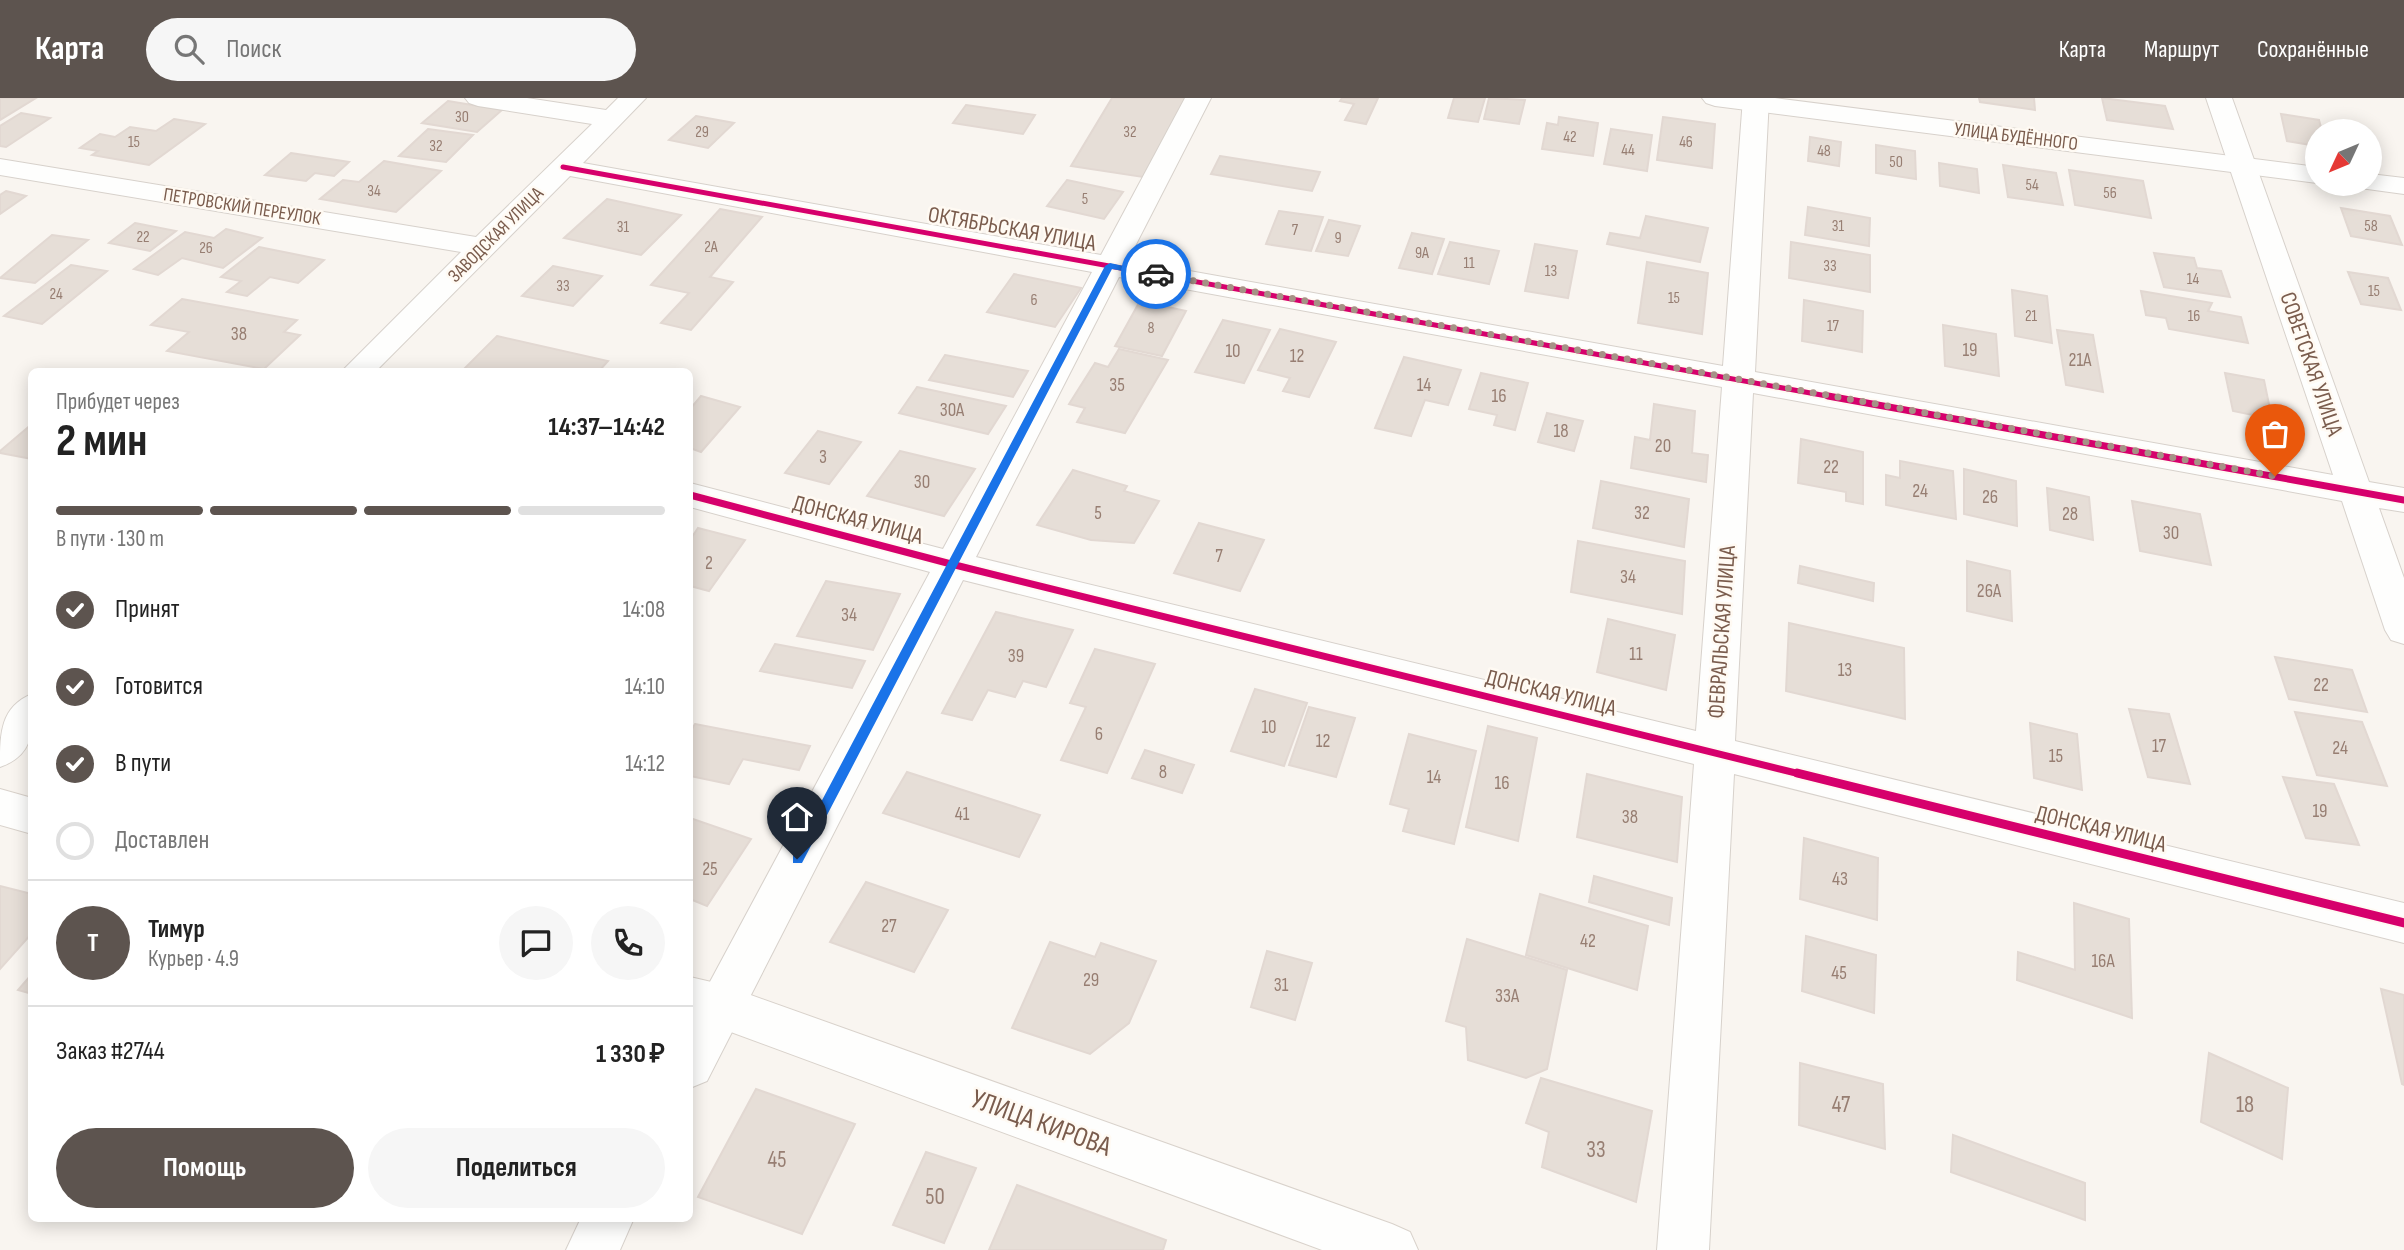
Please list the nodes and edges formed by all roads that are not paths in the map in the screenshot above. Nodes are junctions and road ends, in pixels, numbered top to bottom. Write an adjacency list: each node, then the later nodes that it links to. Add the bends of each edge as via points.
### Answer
1 (478, 98): 7 (street)
2 (633, 98): 7 (street, ЗАВОДСКАЯ УЛИЦА)
3 (1198, 98): 15 (street)
4 (1715, 98): 6 (street, УЛИЦА БУДЁННОГО)
5 (2218, 98): 8 (street, СОВЕТСКАЯ УЛИЦА)
6 (1756, 101): 8 (street, УЛИЦА БУДЁННОГО); 17 (street, ФЕВРАЛЬСКАЯ УЛИЦА)
7 (612, 119): 10 (street, ЗАВОДСКАЯ УЛИЦА)
8 (2242, 166): 11 (street, УЛИЦА БУДЁННОГО); 18 (street, СОВЕТСКАЯ УЛИЦА)
9 (0, 167): 14 (street, ПЕТРОВСКИЙ ПЕРЕУЛОК)
10 (563, 167): 14 (street, ЗАВОДСКАЯ УЛИЦА); 15 (street, ОКТЯБРЬСКАЯ УЛИЦА)
11 (2305, 174)
12 (2382, 183): 13 (street)
13 (2404, 186)
14 (485, 247): 16 (street, ЗАВОДСКАЯ УЛИЦА)
15 (1110, 266): 17 (street, ОКТЯБРЬСКАЯ УЛИЦА); 21 (street)
16 (361, 368)
17 (1738, 379): 18 (street, ОКТЯБРЬСКАЯ УЛИЦА); 25 (street, ФЕВРАЛЬСКАЯ УЛИЦА)
18 (2355, 491): 20 (street, ОКТЯБРЬСКАЯ УЛИЦА); 22 (street, СОВЕТСКАЯ УЛИЦА)
19 (693, 496): 21 (street, ДОНСКАЯ УЛИЦА)
20 (2404, 500)
21 (951, 564): 25 (street, ДОНСКАЯ УЛИЦА); 29 (street)
22 (2404, 630)
23 (28, 715): 24 (street)
24 (0, 750)
25 (1714, 754): 28 (street, ДОНСКАЯ УЛИЦА); 34 (street, ФЕВРАЛЬСКАЯ УЛИЦА)
26 (0, 807): 27 (street)
27 (28, 815)
28 (2404, 923)
29 (705, 1002): 30 (street); 33 (street, УЛИЦА КИРОВА)
30 (693, 1052)
31 (607, 1222): 32 (street)
32 (592, 1250)
33 (1392, 1250)
34 (1683, 1250)

